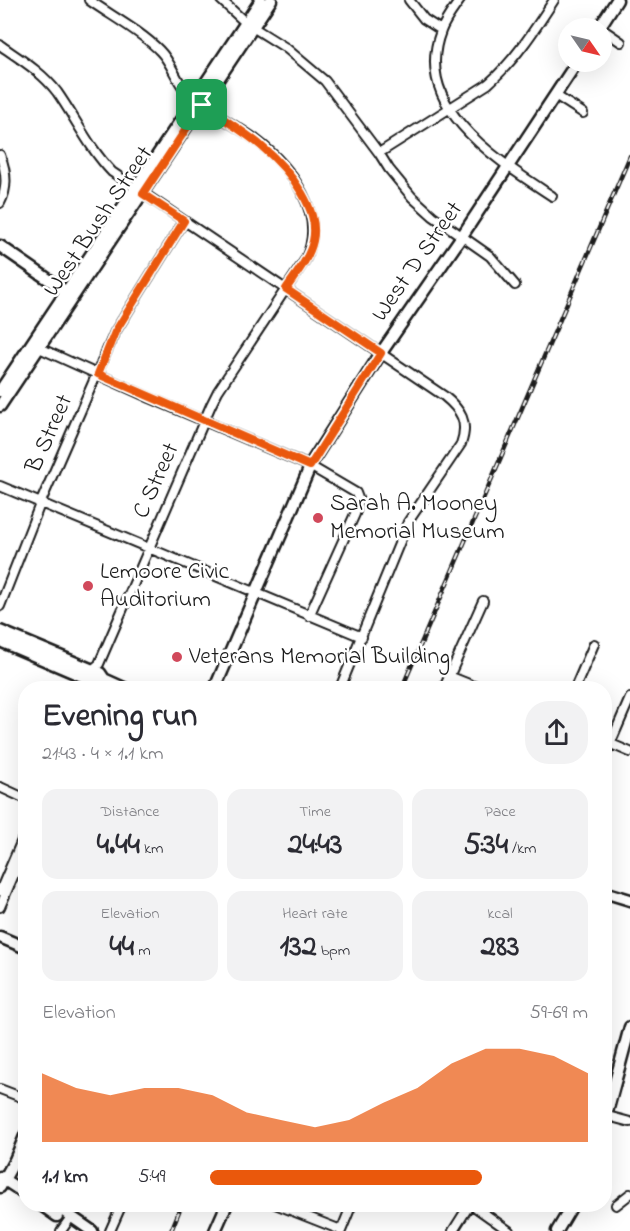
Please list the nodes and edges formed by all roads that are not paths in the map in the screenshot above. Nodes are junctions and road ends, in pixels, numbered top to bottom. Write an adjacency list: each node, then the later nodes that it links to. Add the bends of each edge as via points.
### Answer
1 (89, 0): 17 (street, C Street, via 157,48 182,88)
2 (221, 0): 10 (street)
3 (261, 0): 10 (street, West Bush Street)
4 (271, 0): 10 (street, West Bush Street)
5 (409, 0): 11 (street, via 424,19)
6 (460, 0): 11 (street)
7 (554, 0): 18 (street, via 523,48 501,73)
8 (617, 0): 9 (street)
9 (606, 18)
10 (250, 25): 17 (street, West Bush Street); 20 (street, via 286,48 325,81)
11 (441, 30): 18 (street, via 436,46 436,73)
12 (612, 36): 13 (street)
13 (621, 42)
14 (0, 45): 23 (street, via 47,81 97,156)
15 (570, 72): 16 (street, West D Street)
16 (555, 94): 19 (street); 22 (street, West D Street)
17 (199, 102): 23 (street, West Bush Street); 30 (street, C Street, via 270,152 285,167 308,203 313,217 312,244)
18 (450, 109): 20 (street); 22 (street, via 476,142)
19 (583, 113)
20 (379, 153): 27 (street, via 412,197)
21 (0, 154): 25 (street, via 6,178)
22 (508, 167): 24 (street); 27 (street, West D Street)
23 (140, 192): 26 (street); 31 (street, West Bush Street)
24 (552, 196)
25 (0, 203)
26 (184, 221): 30 (street); 34 (street, B Street, via 115,332)
27 (462, 236): 29 (street, via 490,256); 33 (street, West D Street)
28 (0, 246): 31 (street)
29 (515, 285)
30 (286, 289): 33 (street); 37 (street, C Street, via 218,391)
31 (70, 294): 32 (street, West Bush Street)
32 (35, 346): 34 (street); 35 (street, West Bush Street); 36 (street, West Bush Street)
33 (381, 353): 38 (street, West D Street); 47 (street, via 455,406 464,420 465,432 459,449 408,522)
34 (98, 374): 37 (street); 40 (street, B Street)
35 (0, 391)
36 (0, 406)
37 (205, 420): 38 (street); 41 (street, C Street)
38 (310, 466): 42 (street, West D Street); 45 (street, via 356,493 359,501)
39 (0, 486): 40 (street)
40 (40, 504): 41 (street); 44 (street, B Street)
41 (149, 548): 42 (street); 51 (street, C Street)
42 (256, 593): 45 (street); 52 (street, West D Street)
43 (483, 601): 50 (street)
44 (0, 606)
45 (309, 616): 47 (street)
46 (0, 631): 51 (street)
47 (362, 637): 53 (street)
48 (0, 642): 51 (street)
49 (594, 644): 56 (street)
50 (449, 676): 54 (street); 55 (street)
51 (94, 678)
52 (217, 681)
53 (343, 681)
54 (447, 681)
55 (462, 681)
56 (578, 681)
57 (630, 698): 58 (street)
58 (612, 734)
59 (612, 744): 60 (street)
60 (630, 752)
61 (0, 788): 62 (street)
62 (18, 796)
63 (18, 849): 65 (street)
64 (18, 865): 68 (street)
65 (0, 891)
66 (612, 894): 67 (street)
67 (630, 900)
68 (0, 907)
69 (0, 937): 70 (street)
70 (18, 945)
71 (630, 1027): 73 (street)
72 (0, 1089): 74 (street)
73 (612, 1093)
74 (18, 1096)
75 (612, 1119): 76 (street)
76 (630, 1122)
77 (18, 1148): 78 (street)
78 (2, 1177): 79 (street); 80 (street)
79 (18, 1183)
80 (18, 1188)
81 (630, 1194): 82 (street)
82 (616, 1205)
83 (50, 1212): 91 (street)
84 (118, 1212): 95 (street)
85 (223, 1212): 96 (street)
86 (295, 1212): 92 (street)
87 (349, 1212): 92 (street)
88 (465, 1212): 97 (street)
89 (482, 1212): 98 (street)
90 (568, 1212): 99 (street)
91 (66, 1224): 93 (street); 94 (street)
92 (341, 1230)
93 (80, 1231)
94 (92, 1231)
95 (110, 1231)
96 (215, 1231)
97 (453, 1231)
98 (509, 1231)
99 (557, 1231)

